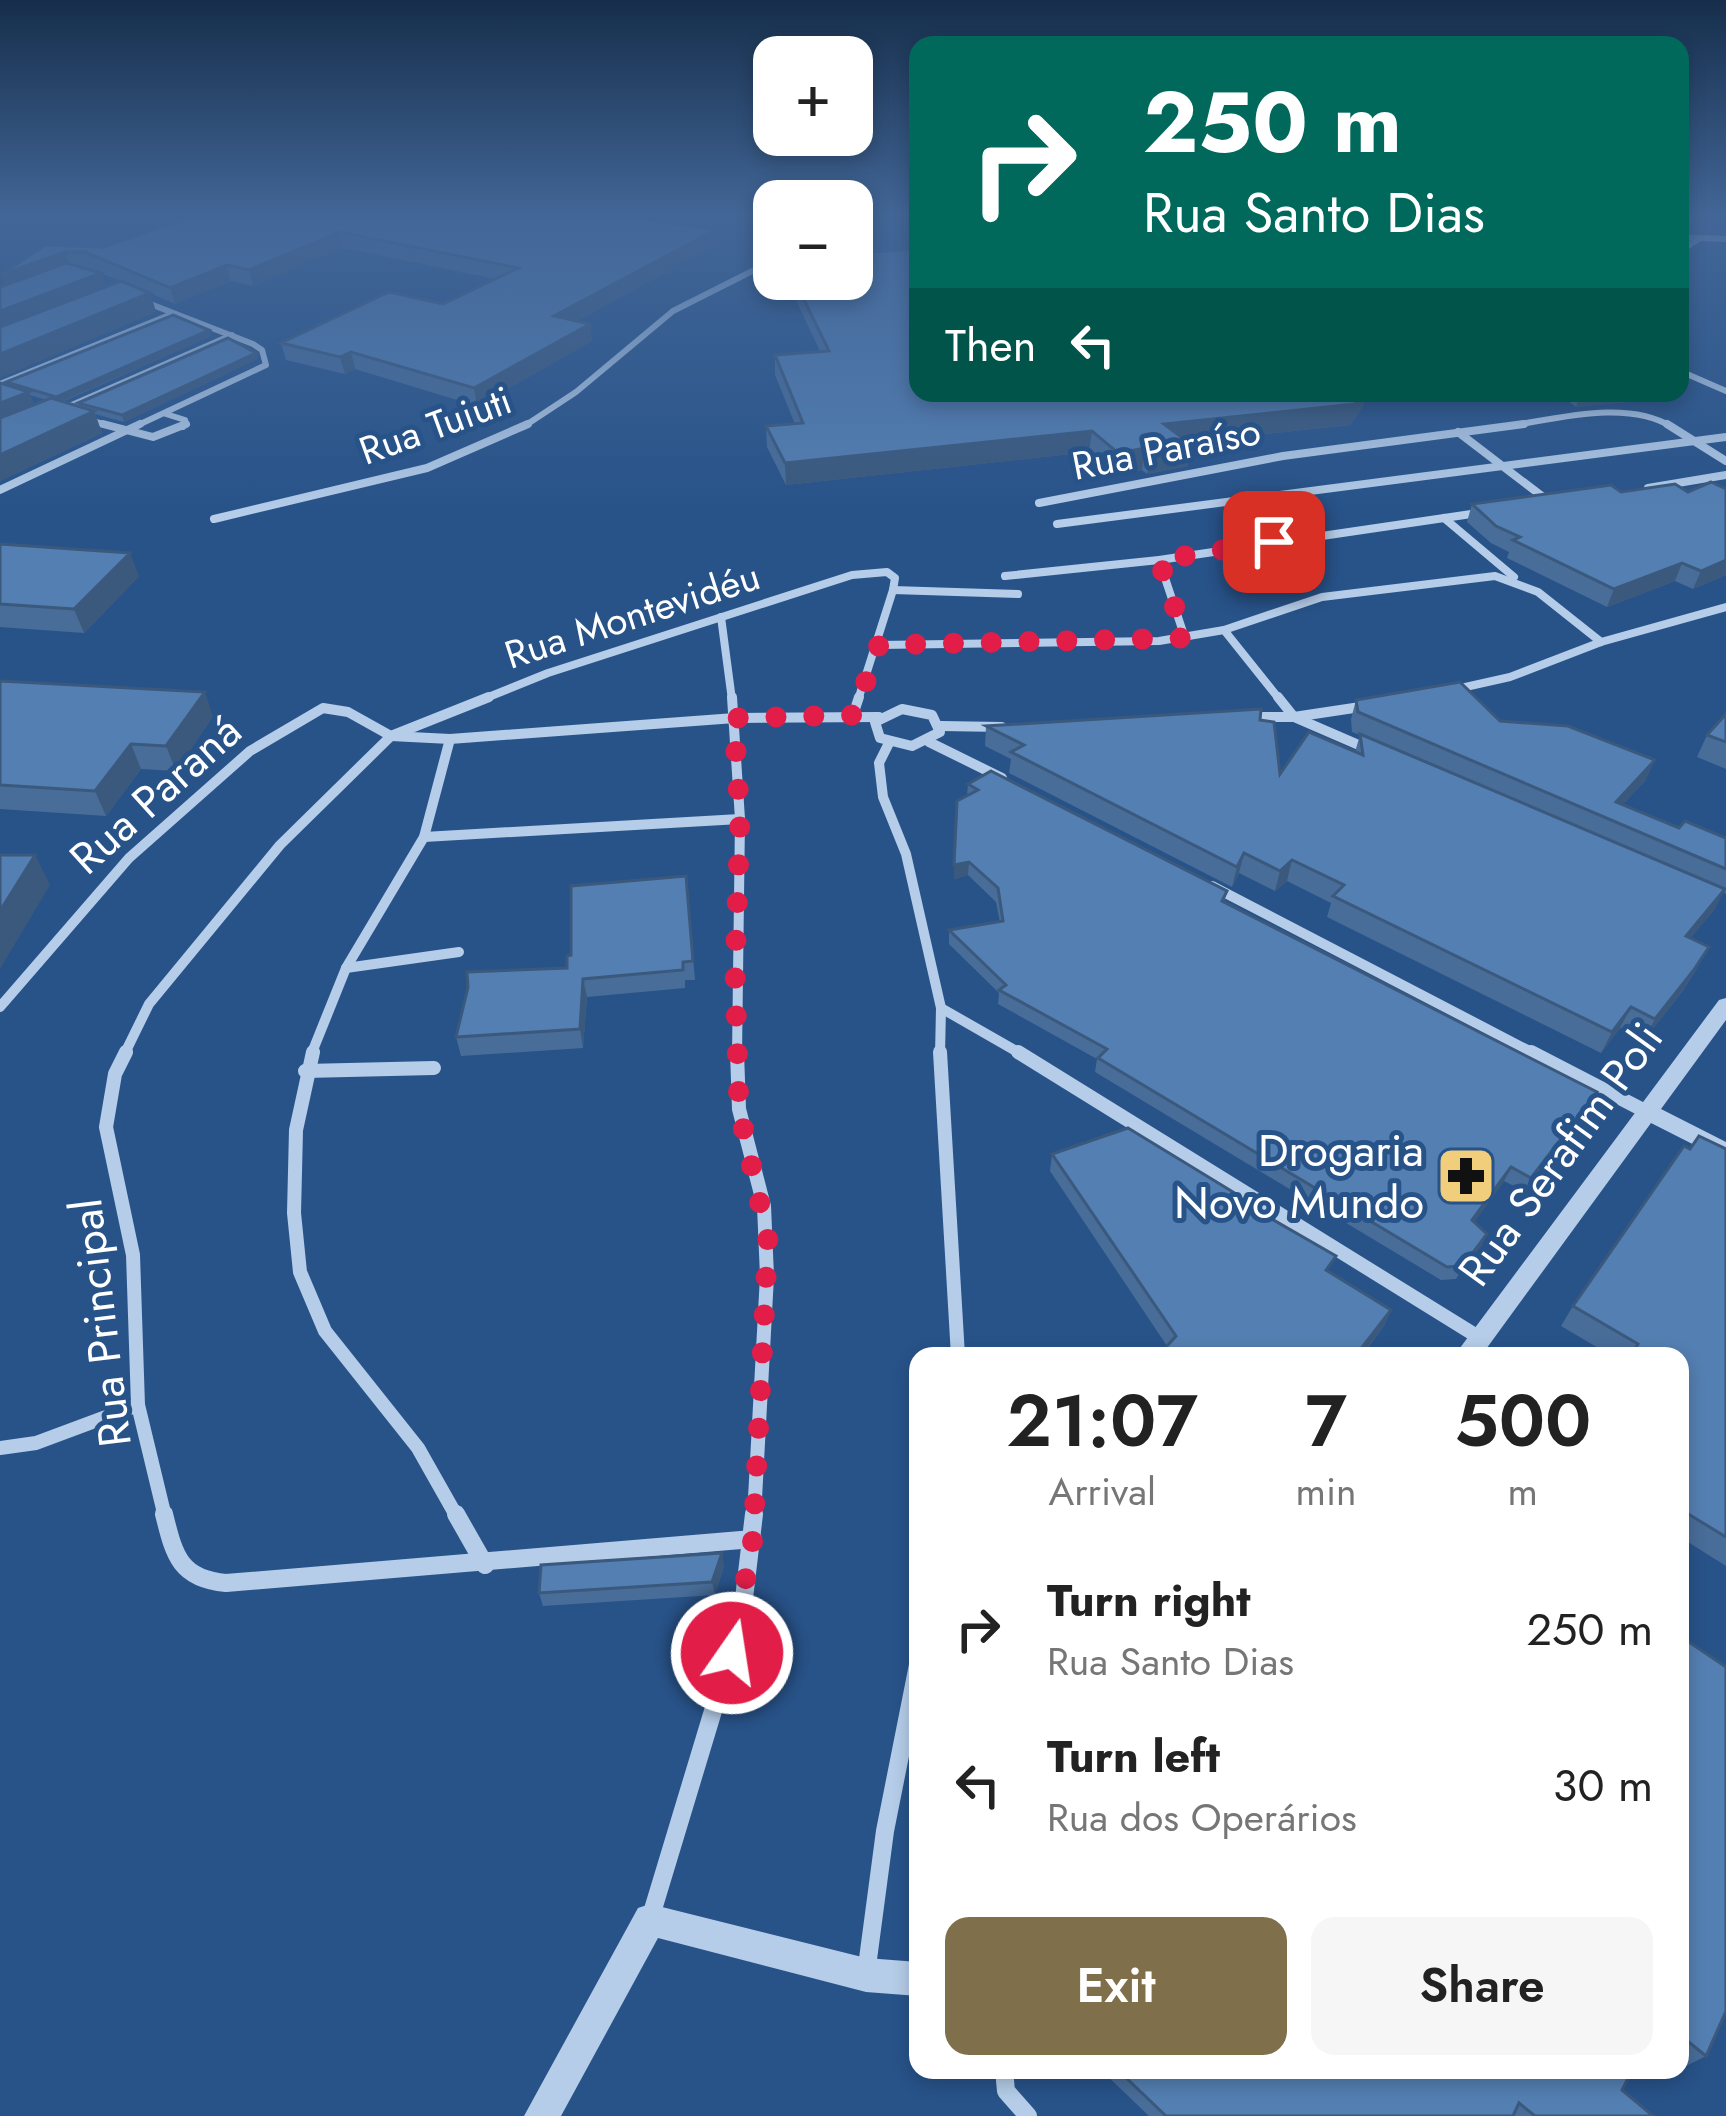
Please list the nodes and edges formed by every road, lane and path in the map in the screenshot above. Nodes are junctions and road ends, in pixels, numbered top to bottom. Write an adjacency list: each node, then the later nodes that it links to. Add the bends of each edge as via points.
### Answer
1 (172, 315): 6 (street)
2 (176, 315): 4 (street)
3 (669, 315): 27 (street, Rua Tuiuti, via 577,394 512,433 400,477)
4 (233, 334): 9 (street); 10 (street, via 262,350 265,368)
5 (1689, 375): 7 (street)
6 (0, 384)
7 (1726, 391)
8 (38, 406): 9 (street)
9 (57, 411): 11 (street); 12 (street)
10 (165, 414): 12 (street); 12 (street, via 186,426 164,436)
11 (38, 420)
12 (126, 431): 19 (street)
13 (1458, 432): 15 (street, Rua Paraíso, via 1642,412); 17 (street); 22 (street, Rua Paraíso)
14 (1726, 437): 15 (street)
15 (1694, 441): 16 (street); 17 (street)
16 (1726, 461)
17 (1499, 466): 23 (street); 28 (street)
18 (1726, 475): 20 (street)
19 (0, 490)
20 (1634, 490)
21 (1572, 500): 23 (street)
22 (1039, 503)
23 (1551, 503): 24 (street)
24 (1530, 506)
25 (1508, 509): 26 (street)
26 (1444, 518): 29 (street); 31 (street)
27 (214, 520)
28 (1057, 524)
29 (1159, 560): 30 (street); 37 (street)
30 (1004, 576)
31 (1516, 579): 36 (street, via 1318,595); 38 (street)
32 (894, 584): 33 (street, Rua Montevidéu); 35 (street, Rua Montevidéu, via 887,572 867,571); 39 (street)
33 (1018, 594)
34 (1726, 607): 38 (street)
35 (721, 617): 45 (street); 49 (street, Rua Montevidéu)
36 (1224, 629): 37 (street); 44 (street)
37 (1185, 638): 39 (street)
38 (1601, 642): 40 (street)
39 (879, 645): 42 (street)
40 (1444, 692)
41 (1380, 704): 44 (street)
42 (854, 715): 43 (street); 45 (street)
43 (879, 717): 47 (street, via 913,709); 52 (street, via 875,733)
44 (1294, 717): 46 (street); 53 (street)
45 (734, 718): 50 (street); 55 (street)
46 (1222, 718)
47 (941, 726): 48 (street); 51 (street)
48 (1023, 726)
49 (391, 736): 50 (street); 61 (street, Rua Paraná, via 330,706 250,751 129,858); 69 (street, Rua Principal, via 222,910 148,1004 121,1057 106,1126 134,1255)
50 (450, 739): 56 (street)
51 (929, 742): 52 (street); 54 (street)
52 (889, 743): 62 (street, via 879,763 883,797 906,854)
53 (1376, 752)
54 (1024, 790)
55 (740, 819): 56 (street); 71 (street, via 739,1109 768,1240)
56 (424, 837): 59 (street)
57 (1207, 884): 65 (street)
58 (459, 952): 59 (street)
59 (346, 968): 64 (street)
60 (1726, 1005): 65 (street, Rua Serafim Poli)
61 (0, 1007)
62 (941, 1008): 67 (street); 68 (street)
63 (434, 1068): 64 (street)
64 (305, 1071): 72 (street, via 294,1213 310,1302 418,1448)
65 (1648, 1112): 66 (street); 68 (street, Rua Serafim Poli)
66 (1726, 1152)
67 (957, 1347)
68 (1474, 1347)
69 (138, 1405): 70 (street); 72 (street, Rua Principal, via 176,1561 188,1575 261,1583)
70 (0, 1448)
71 (753, 1539): 72 (street, Rua Principal); 74 (street, via 722,1692)
72 (485, 1564)
73 (909, 1710): 75 (street)
74 (650, 1920): 75 (street); 78 (street)
75 (866, 1975): 76 (street)
76 (909, 1978)
77 (1005, 2079): 79 (street)
78 (542, 2116)
79 (1028, 2116)

